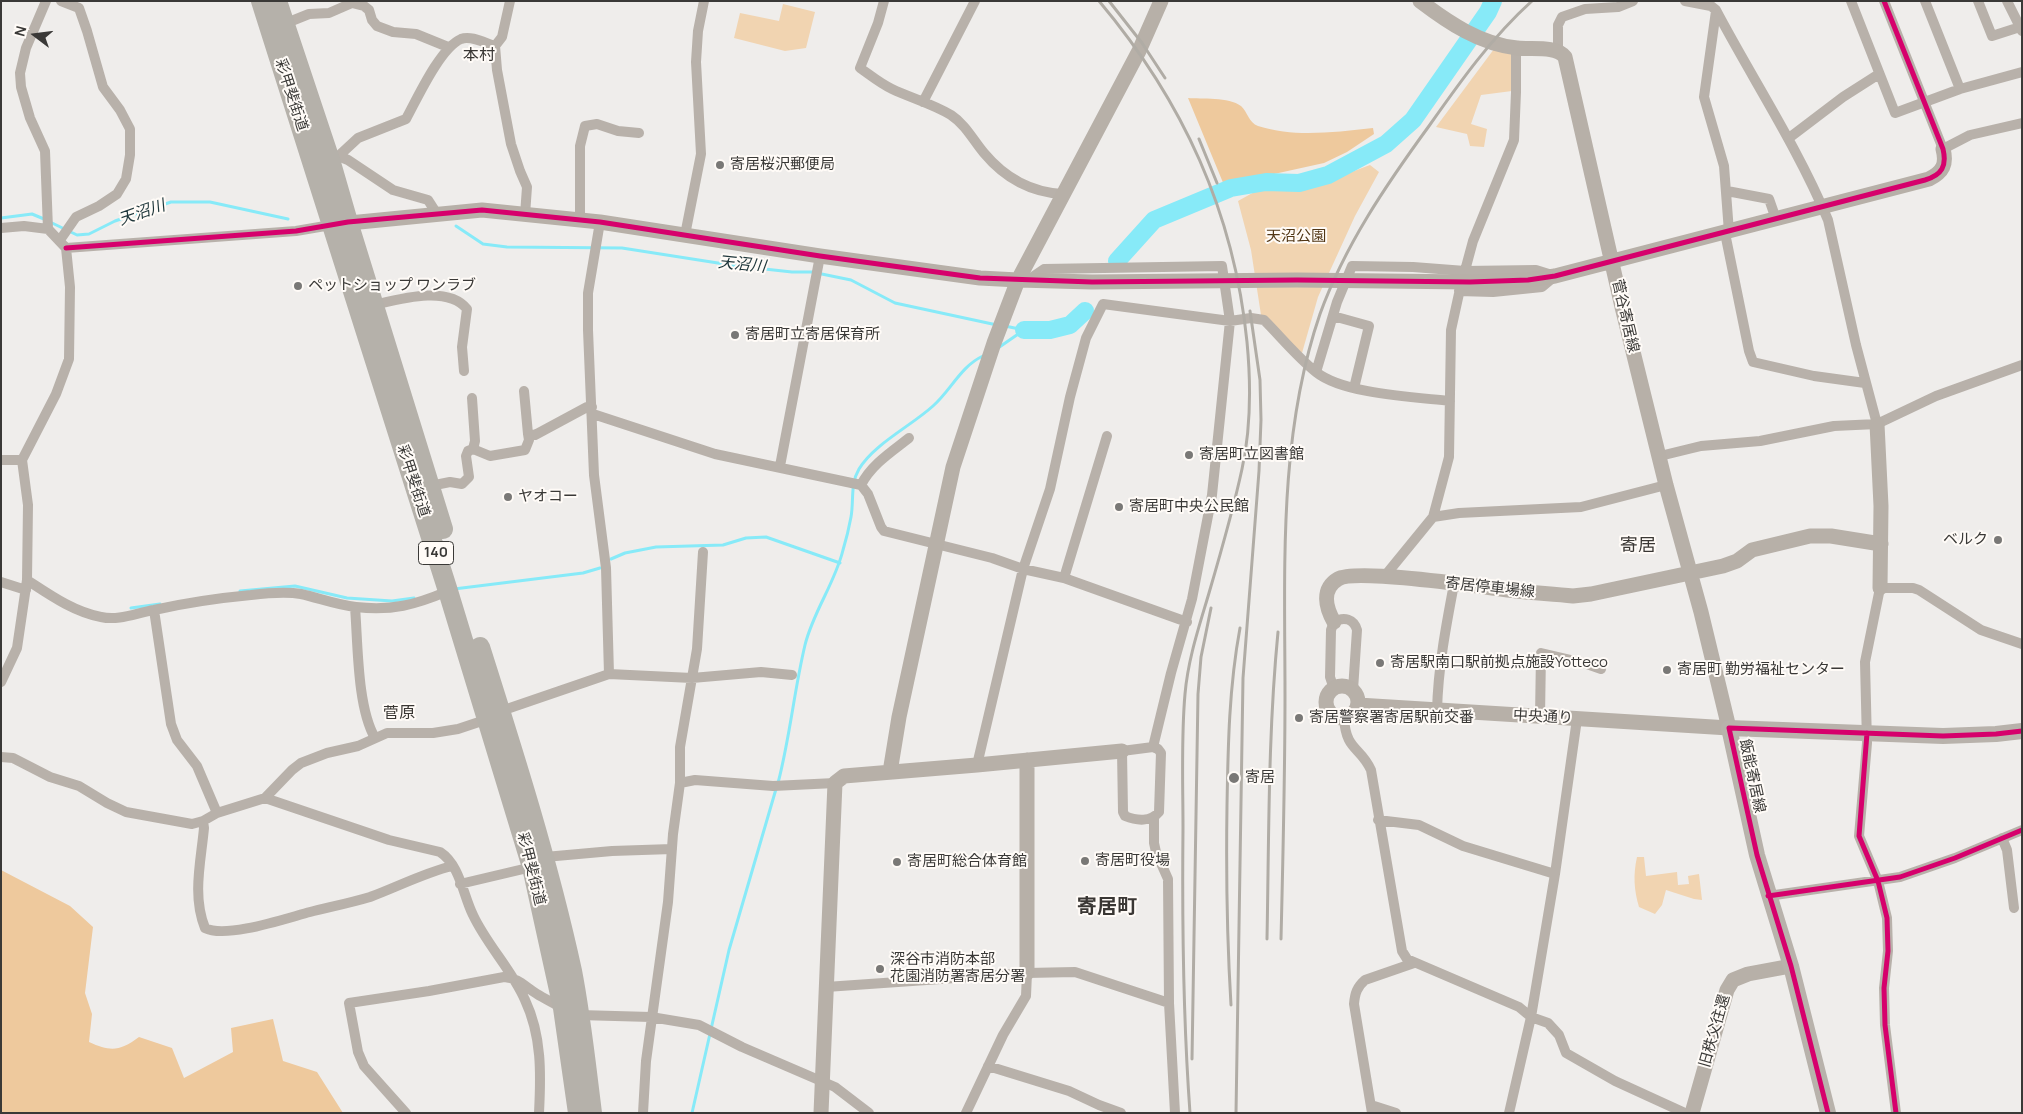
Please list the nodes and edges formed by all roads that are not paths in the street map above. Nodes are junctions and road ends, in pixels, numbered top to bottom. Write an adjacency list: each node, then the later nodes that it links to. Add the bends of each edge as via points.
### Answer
1 (46, 1): 45 (street, via 26,48 20,73 30,118 45,151)
2 (60, 1): 48 (street, via 79,8 103,87 130,129 126,179 116,194 76,217)
3 (261, 1): 43 (highway, 彩甲斐街道 / 140)
4 (277, 1): 19 (highway, 彩甲斐街道 / 140)
5 (510, 1): 21 (street, via 502,37)
6 (704, 1): 47 (street, via 696,62 701,154)
7 (884, 1): 28 (street, via 860,68 890,88)
8 (975, 1): 28 (street)
9 (1161, 1): 36 (street, via 1139,51)
10 (1420, 1): 23 (street, via 1468,33)
11 (1633, 1): 24 (street, via 1618,7 1585,9 1562,17 1558,25)
12 (1685, 1): 18 (street)
13 (1851, 1): 26 (street)
14 (1884, 1): 29 (street)
15 (1925, 1): 27 (street)
16 (1978, 1): 20 (street, via 1992,36)
17 (2008, 1): 20 (street)
18 (1716, 10): 32 (street); 35 (street, via 1704,97 1724,166)
19 (284, 24): 22 (street, via 309,14 329,13 352,3 369,10 377,26 393,32 416,34); 34 (highway, 彩甲斐街道 / 140)
20 (2021, 28)
21 (495, 46): 22 (street, via 462,38); 39 (street, via 511,144 527,186)
22 (448, 47): 34 (street, via 406,119 358,138)
23 (1516, 48): 24 (street); 52 (street, via 1514,140 1474,241)
24 (1558, 51): 50 (street, 菅谷寄居線, via 1565,57 1569,71)
25 (2022, 72): 27 (street)
26 (1879, 74): 29 (street, via 1895,112); 32 (street)
27 (1960, 89): 29 (street)
28 (923, 102): 36 (street, via 951,116 969,131 988,157 1008,175 1038,192)
29 (1923, 102): 33 (street)
30 (2022, 123): 33 (street, via 1970,135)
31 (639, 133): 41 (street, via 597,124 585,126 580,146)
32 (1789, 138): 37 (street)
33 (1943, 149): 37 (street, via 1944,168 1940,174)
34 (335, 160): 38 (street, via 348,160 393,190 428,200); 43 (highway, 彩甲斐街道 / 140)
35 (1726, 191): 40 (street, via 1769,199); 46 (street)
36 (1062, 194): 51 (street)
37 (1823, 208): 40 (street); 59 (street)
38 (437, 214): 39 (street, via 482,210); 43 (street)
39 (525, 214): 41 (street)
40 (1776, 219): 46 (street)
41 (580, 220): 42 (street)
42 (600, 222): 47 (street); 64 (street, via 588,303)
43 (340, 224): 48 (street, via 296,231); 53 (highway, 彩甲斐街道 / 140); 89 (highway, 彩甲斐街道 / 140)
44 (1, 228): 45 (street)
45 (48, 229): 48 (street)
46 (1727, 233): 50 (street); 59 (street, via 1753,362 1814,376)
47 (685, 235): 49 (street)
48 (63, 244): 72 (street, via 70,287 69,359 56,394)
49 (820, 256): 51 (street, via 980,278); 73 (street)
50 (1613, 262): 52 (street, via 1528,280); 70 (street, 菅谷寄居線)
51 (1023, 280): 52 (street); 55 (street, via 1044,269 1222,266); 78 (street, via 994,343 953,468)
52 (1464, 281): 54 (street, via 1413,267 1352,266); 63 (street, via 1451,330)
53 (374, 305): 57 (street, via 409,297 434,296 462,302 467,309 462,348); 76 (highway, 彩甲斐街道 / 140)
54 (1333, 316): 58 (street); 60 (street, via 1369,326)
55 (1230, 321): 58 (street, via 1264,320); 81 (street, via 1103,304 1086,338 1050,489); 92 (street, via 1212,495)
56 (2022, 365): 65 (street, via 1936,396)
57 (464, 371)
58 (1316, 372): 60 (street)
59 (1865, 382): 65 (street)
60 (1354, 388): 63 (street)
61 (524, 392): 66 (street)
62 (472, 398): 69 (street)
63 (1450, 401): 77 (street, via 1449,457)
64 (592, 411): 66 (street, via 587,407 535,434); 73 (street, via 715,454); 96 (street, via 594,476 606,568)
65 (1877, 424): 70 (street, via 1834,426 1760,440 1701,446); 79 (street)
66 (528, 434): 69 (street, via 525,450 490,456)
67 (1107, 436): 84 (street)
68 (909, 438): 74 (street, via 866,474)
69 (473, 450): 76 (street, via 468,450 466,456 469,477 462,484 450,482)
70 (1660, 456): 75 (street, 菅谷寄居線)
71 (1, 460): 72 (street)
72 (22, 460): 87 (street, via 28,505)
73 (780, 466): 74 (street)
74 (861, 485): 78 (street, via 884,531)
75 (1666, 485): 77 (street, via 1581,507); 82 (street, 菅谷寄居線)
76 (430, 486): 104 (highway, 彩甲斐街道 / 140)
77 (1433, 517): 83 (street)
78 (937, 544): 81 (street); 117 (street)
79 (1881, 544): 82 (street, 寄居停車場線, via 1831,536 1803,537 1752,550 1732,564); 88 (street)
80 (703, 552): 98 (street)
81 (1023, 569): 84 (street); 116 (street)
82 (1690, 574): 86 (street, 寄居停車場線, via 1574,596); 108 (street, 菅谷寄居線)
83 (1384, 577): 86 (street, 寄居停車場線); 93 (street, 寄居停車場線, via 1346,576 1338,579 1329,589 1326,602)
84 (1064, 578): 92 (street)
85 (1, 582): 87 (street)
86 (1454, 584): 103 (street, via 1440,662)
87 (26, 585): 91 (street, via 102,618 119,618); 99 (street, via 17,648)
88 (1880, 588): 94 (street, via 1919,590 1981,630); 110 (street, via 1865,662)
89 (448, 591): 90 (street, via 412,605); 104 (highway, 彩甲斐街道 / 140)
90 (355, 607): 91 (street, via 289,593 251,595); 111 (street, via 364,707 368,726)
91 (154, 610): 121 (street, via 171,724 177,740 197,766)
92 (1187, 622): 112 (street)
93 (1334, 622): 100 (street, via 1330,677); 101 (street, via 1349,620 1356,626)
94 (2022, 644)
95 (1601, 669): 105 (street, via 1541,653)
96 (609, 674): 98 (street); 104 (street)
97 (792, 675): 98 (street, via 754,672)
98 (692, 678): 118 (street, via 680,747)
99 (1, 682)
100 (1334, 689): 101 (street, via 1343,686); 106 (street, via 1327,697 1328,707 1334,715)
101 (1352, 690): 102 (street)
102 (1358, 705): 103 (street, 中央通り); 106 (street, via 1353,714)
103 (1437, 711): 105 (street, 中央通り)
104 (494, 715): 111 (street, via 458,729 387,734); 128 (highway, 彩甲斐街道 / 140)
105 (1540, 717): 107 (street, 中央通り)
106 (1344, 718): 123 (street, via 1348,742 1367,761 1371,770)
107 (1577, 719): 108 (street, 中央通り); 130 (street)
108 (1729, 728): 110 (main road, 飯能寄居線); 133 (main road, 飯能寄居線)
109 (2022, 731): 110 (main road, 飯能寄居線, via 1973,735)
110 (1866, 734): 131 (street, via 1859,836)
111 (375, 738): 120 (street, via 301,763)
112 (1153, 747): 113 (street); 122 (street, via 1161,753 1159,812)
113 (1122, 751): 115 (street); 122 (street, via 1123,812 1125,816)
114 (1, 757): 124 (street, via 13,758 50,777 79,786 126,812 192,824)
115 (1027, 760): 116 (street); 137 (street)
116 (977, 766): 117 (street)
117 (890, 772): 119 (street, via 844,776)
118 (680, 783): 119 (street, via 696,780 773,786); 127 (street)
119 (835, 783): 139 (street)
120 (265, 798): 121 (street); 129 (street, via 389,840 440,852)
121 (217, 813): 124 (street)
122 (1154, 818): 140 (street, via 1156,852 1168,879)
123 (1378, 820): 130 (street, via 1419,825 1463,846); 135 (street, via 1402,952)
124 (203, 821): 129 (street, via 198,882 202,920 205,928 210,930 278,922 368,897)
125 (2022, 830): 126 (street)
126 (2002, 838): 131 (street, via 1916,873); 134 (street, via 2007,850)
127 (672, 850): 128 (street, via 612,851); 142 (street, via 668,902)
128 (539, 862): 132 (street); 141 (highway, 彩甲斐街道 / 140)
129 (452, 866): 132 (street)
130 (1555, 874): 143 (street)
131 (1878, 881): 133 (street); 162 (street, via 1887,918 1885,1025)
132 (460, 884): 138 (street, via 473,916)
133 (1768, 896): 136 (main road, 飯能寄居線)
134 (2014, 908)
135 (1414, 963): 143 (street, via 1519,1007); 146 (street, via 1365,980 1355,995)
136 (1791, 966): 160 (street, 旧秩父往還, via 1733,980 1727,990); 161 (main road, 飯能寄居線)
137 (1027, 973): 139 (street); 140 (street, via 1075,972); 144 (street, via 1026,996)
138 (512, 978): 141 (street); 147 (street, via 349,1003 358,1052 364,1066); 148 (street, via 525,999 539,1046)
139 (826, 987): 145 (street)
140 (1169, 1003): 156 (street)
141 (571, 1012): 142 (street); 149 (highway, 彩甲斐街道 / 140); 150 (highway, 彩甲斐街道 / 140)
142 (651, 1017): 145 (street, via 700,1024 742,1047); 151 (street)
143 (1531, 1017): 158 (street); 159 (street, via 1548,1023 1559,1035 1566,1053 1615,1081)
144 (988, 1066): 154 (street); 155 (street, via 1069,1091)
145 (822, 1081): 152 (street); 153 (street)
146 (1372, 1109): 157 (street)
147 (406, 1113)
148 (539, 1113)
149 (578, 1113)
150 (592, 1113)
151 (643, 1113)
152 (821, 1113)
153 (869, 1113)
154 (966, 1113)
155 (1121, 1113)
156 (1175, 1113)
157 (1396, 1113)
158 (1509, 1113)
159 (1685, 1113)
160 (1692, 1113)
161 (1828, 1113)
162 (1896, 1113)

